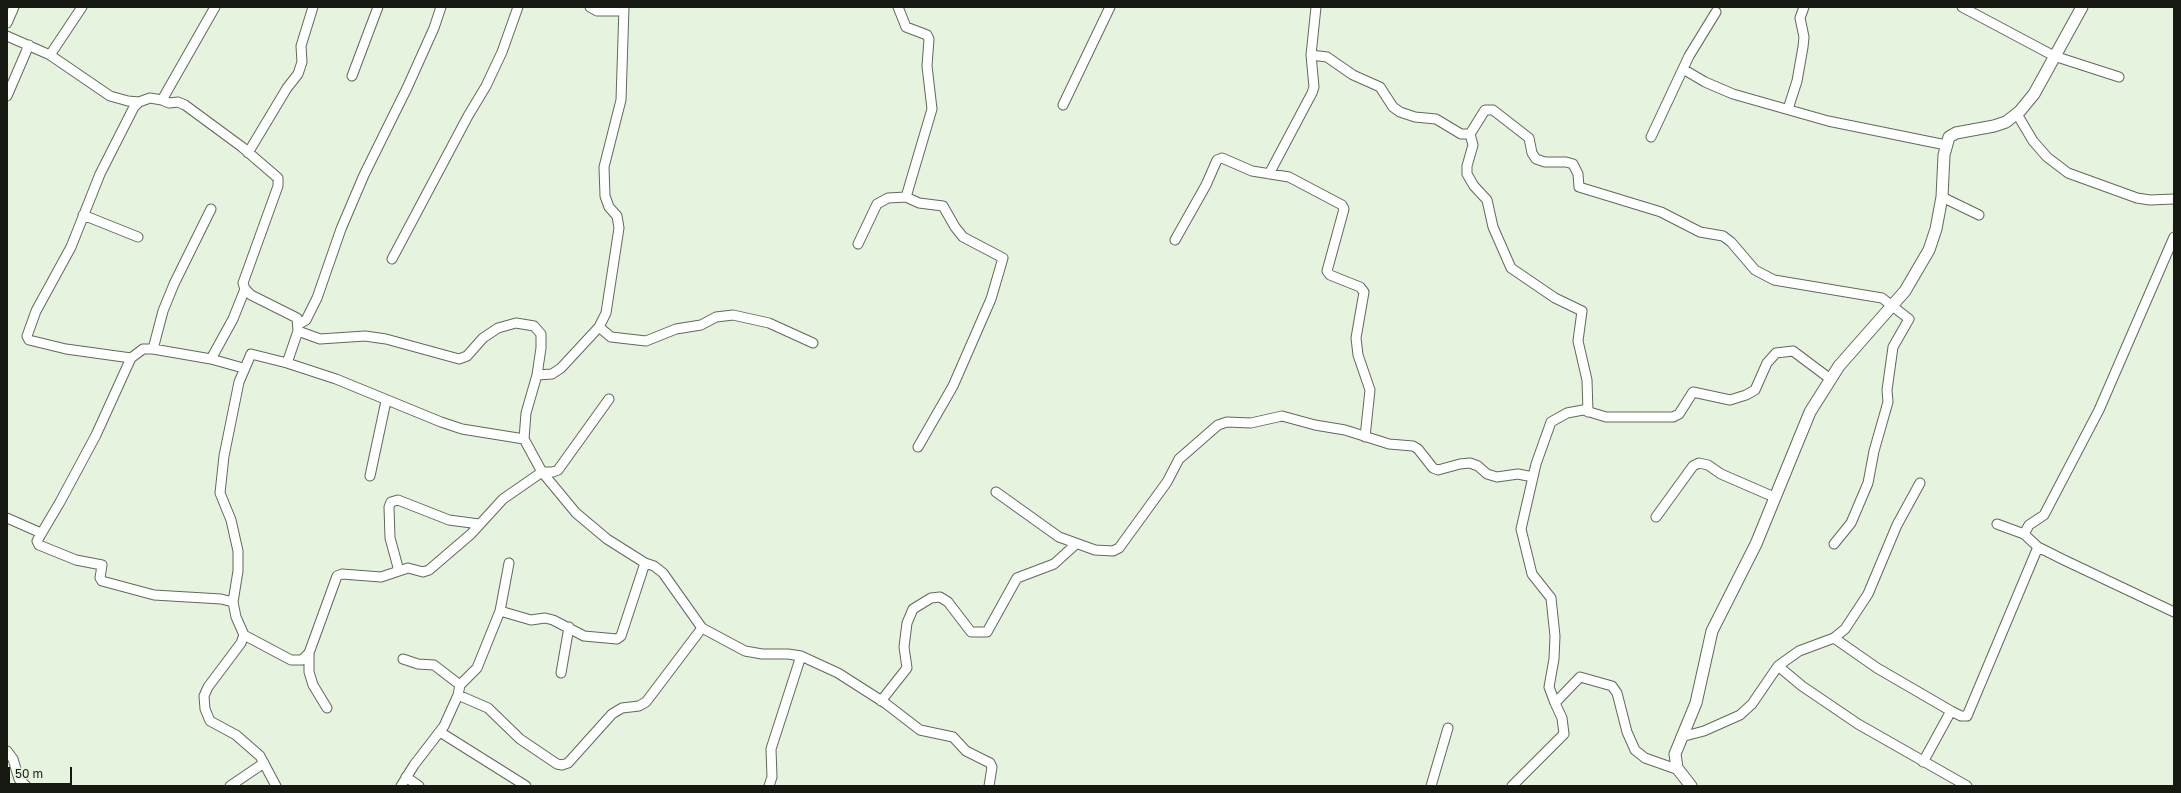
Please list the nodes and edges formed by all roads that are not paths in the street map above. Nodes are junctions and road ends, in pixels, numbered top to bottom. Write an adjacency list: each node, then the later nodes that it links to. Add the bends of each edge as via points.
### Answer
1 (14, 7): 17 (street)
2 (82, 7): 20 (street)
3 (215, 7): 27 (street)
4 (313, 7): 35 (street, via 301,46 302,62 298,74)
5 (378, 7): 24 (street)
6 (441, 7): 51 (street, via 407,88 364,175 341,229 317,298 306,320)
7 (518, 7): 47 (street, via 502,52 486,86)
8 (590, 7): 15 (street, via 598,11)
9 (898, 7): 37 (street, via 906,28 929,37 927,66 932,98 930,120)
10 (1316, 7): 21 (street)
11 (1804, 7): 30 (street, via 1800,18 1804,37 1803,47 1797,81)
12 (1962, 7): 22 (street)
13 (2082, 7): 22 (street)
14 (1107, 8): 29 (street)
15 (624, 9): 50 (street, via 621,100 604,167 605,196 609,207 617,216 618,228 606,313)
16 (1716, 12): 23 (street)
17 (7, 23)
18 (7, 36): 19 (street)
19 (29, 45): 20 (street); 26 (street)
20 (50, 55): 28 (street, via 110,96)
21 (1311, 55): 32 (street, via 1327,57 1353,75 1380,87 1385,91 1393,107 1400,112 1415,117 1436,119 1461,134); 36 (street, via 1314,87 1312,93)
22 (2054, 56): 25 (street); 31 (street, via 2034,94)
23 (1683, 69): 30 (street, via 1733,94); 33 (street)
24 (352, 76)
25 (2119, 77)
26 (7, 96)
27 (162, 100): 28 (street, via 150,98); 35 (street, via 185,105)
28 (139, 102): 41 (street, via 134,107 100,174)
29 (1062, 105)
30 (1788, 109): 34 (street, via 1828,121 1916,141)
31 (2017, 114): 34 (street, via 2006,122 1994,126 1952,134); 39 (street, via 2033,141 2047,157 2068,173 2137,198)
32 (1470, 134): 49 (street, via 1485,110 1493,110 1529,138 1536,159 1573,164 1578,174 1579,187 1661,212 1700,232 1723,236 1755,270 1774,280 1875,296); 62 (street, via 1474,145 1467,174 1489,203 1493,227 1511,268 1555,298 1582,311 1578,340 1587,380)
33 (1651, 137)
34 (1946, 145): 38 (street)
35 (248, 153): 48 (street, via 278,178 279,183 243,278)
36 (1269, 174): 45 (street, via 1252,171 1226,159 1217,160); 63 (street, via 1289,177 1344,207 1327,272 1360,287 1364,292 1356,338 1358,355 1370,390)
37 (906, 197): 46 (street, via 888,198 877,204); 65 (street, via 919,203 943,206 963,237 1003,258 991,298 953,386)
38 (1942, 197): 42 (street); 49 (street, via 1929,250 1912,280)
39 (2174, 198)
40 (211, 209): 53 (street, via 174,284 163,311)
41 (83, 215): 43 (street); 54 (street, via 71,247 36,311 27,338 66,349)
42 (1979, 215)
43 (138, 237)
44 (2174, 237): 77 (street, via 2099,410 2044,515 2030,524)
45 (1175, 240)
46 (858, 244)
47 (392, 259)
48 (245, 289): 51 (street, via 251,295 294,316 298,319); 55 (street, via 233,319)
49 (1892, 304): 59 (street, via 1855,345); 79 (street, via 1909,319 1893,347 1887,390 1888,402 1868,483 1851,523)
50 (599, 327): 52 (street, via 611,337 646,341 676,329 701,325 716,317 733,315 769,323); 58 (street, via 555,373)
51 (298, 328): 56 (street); 58 (street, via 320,338 381,338 459,359 467,356 498,328 507,324 527,324 534,326 541,334)
52 (813, 343)
53 (153, 349): 54 (street, via 143,349); 55 (street)
54 (131, 358): 76 (street, via 96,435)
55 (211, 359): 57 (street)
56 (287, 363): 57 (street, via 251,354); 61 (street, via 336,379)
57 (244, 368): 84 (street, via 232,411 220,491 238,551)
58 (537, 374): 64 (street, via 526,413)
59 (1830, 378): 62 (street, via 1794,351 1776,353 1767,364 1756,390 1746,395 1730,400 1693,392 1679,414 1667,418 1638,415 1606,417); 71 (street, via 1810,412)
60 (609, 399): 66 (street, via 558,470)
61 (386, 401): 64 (street, via 462,429); 67 (street)
62 (1588, 412): 68 (street, via 1574,410 1558,416 1551,422)
63 (1365, 437): 68 (street, via 1388,444 1413,446 1433,468 1438,470 1470,463 1497,477 1518,474); 78 (street, via 1338,428 1282,416 1251,423 1221,423 1179,459 1167,482 1117,550 1102,552)
64 (524, 439): 66 (street)
65 (918, 447)
66 (542, 472): 74 (street, via 503,499); 82 (street, via 588,524)
67 (370, 476)
68 (1533, 477): 99 (street, via 1521,525 1521,535 1532,574 1551,598 1555,636 1549,687)
69 (1920, 483): 90 (street, via 1897,525 1868,594 1845,629)
70 (996, 492): 78 (street, via 1051,533)
71 (1774, 497): 72 (street, via 1699,463 1693,466); 104 (street, via 1756,544 1712,631 1696,703)
72 (1656, 517)
73 (7, 518): 76 (street)
74 (479, 524): 83 (street, via 459,545 425,572 409,568); 83 (street, via 449,520 398,500 391,502 388,507 390,538)
75 (1997, 524): 77 (street)
76 (41, 533): 84 (street, via 38,545 76,560 102,565 102,581 154,595 220,598)
77 (2024, 534): 80 (street)
78 (1076, 544): 98 (street, via 1054,564 1017,578 986,632 971,632 948,602 940,597 931,598 913,609 906,627 906,671)
79 (1834, 544)
80 (2038, 547): 86 (street); 101 (street, via 1969,713 1967,716 1961,716)
81 (509, 563): 85 (street)
82 (645, 563): 87 (street, via 621,636 611,640 584,636); 88 (street, via 662,573)
83 (399, 571): 91 (street, via 381,577 342,574 337,576)
84 (234, 602): 89 (street, via 236,616)
85 (500, 611): 87 (street, via 531,620 553,620); 96 (street, via 478,668)
86 (2174, 612)
87 (569, 627): 95 (street)
88 (702, 628): 92 (street, via 745,651); 97 (street, via 646,702 639,706 622,708 612,714 568,763 562,765 520,739 488,708)
89 (244, 635): 91 (street, via 291,660 302,660); 107 (street, via 241,644 205,691 205,708 210,721 236,735 260,756)
90 (1834, 638): 94 (street, via 1799,651); 101 (street, via 1877,668)
91 (309, 653): 100 (street, via 309,672 313,685)
92 (801, 656): 98 (street, via 838,672); 116 (street, via 771,749)
93 (403, 660): 96 (street, via 434,665)
94 (1778, 666): 104 (street, via 1752,704 1740,715 1704,732); 106 (street, via 1828,705)
95 (561, 673)
96 (460, 685): 97 (street)
97 (458, 695): 103 (street)
98 (882, 701): 117 (street, via 920,730 954,737 966,752 990,763 992,767)
99 (1555, 703): 108 (street, via 1580,677 1607,684 1617,693 1626,732 1636,750 1645,758); 119 (street, via 1562,718 1564,734)
100 (327, 708)
101 (1951, 711): 106 (street)
102 (1448, 728): 118 (street)
103 (440, 732): 109 (street); 115 (street)
104 (1681, 737): 108 (street, via 1675,756)
105 (7, 751): 110 (street, via 13,759 19,779)
106 (1923, 762): 121 (street)
107 (264, 763): 111 (street); 112 (street)
108 (1679, 770): 120 (street)
109 (406, 777): 113 (street); 114 (street)
110 (26, 786)
111 (230, 786)
112 (276, 786)
113 (401, 786)
114 (419, 786)
115 (526, 786)
116 (770, 786)
117 (989, 786)
118 (1431, 786)
119 (1512, 786)
120 (1691, 786)
121 (1967, 786)

